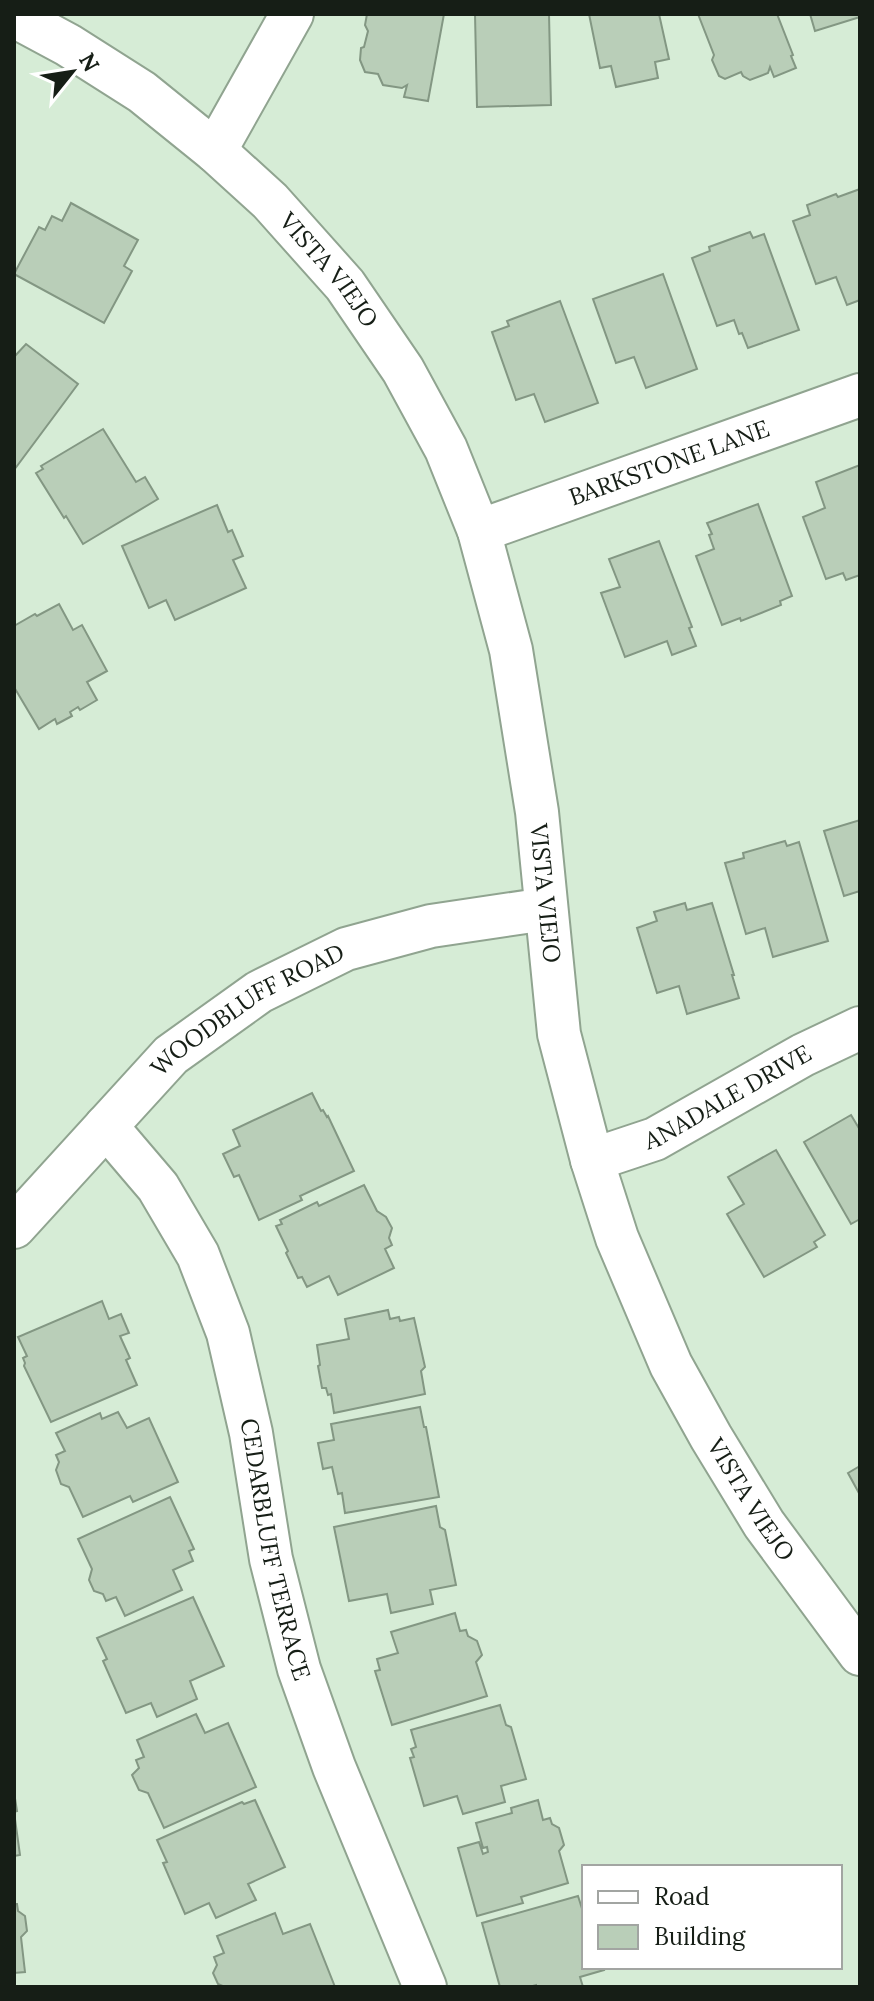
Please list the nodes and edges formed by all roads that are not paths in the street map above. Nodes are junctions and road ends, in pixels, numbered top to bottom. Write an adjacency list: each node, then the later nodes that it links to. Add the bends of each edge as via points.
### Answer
1 (292, 14): 3 (street)
2 (14, 16): 3 (street, VISTA VIEJO, via 142,92)
3 (215, 151): 5 (street, VISTA VIEJO, via 270,201 345,285 403,370 446,449)
4 (860, 395): 5 (street, BARKSTONE LANE)
5 (479, 531): 6 (street, VISTA VIEJO, via 511,650 537,812)
6 (546, 909): 8 (street, WOODBLUFF ROAD, via 431,926 346,949 259,992 171,1055); 9 (street, VISTA VIEJO, via 559,1034)
7 (860, 1028): 9 (street, ANADALE DRIVE, via 655,1139)
8 (106, 1126): 10 (street, WOODBLUFF ROAD); 12 (street, CEDARBLUFF TERRACE, via 158,1187 198,1255 228,1333 271,1559 299,1669)
9 (592, 1160): 11 (street, VISTA VIEJO, via 617,1238 677,1377 764,1524)
10 (14, 1227)
11 (860, 1654)
12 (425, 1987)

